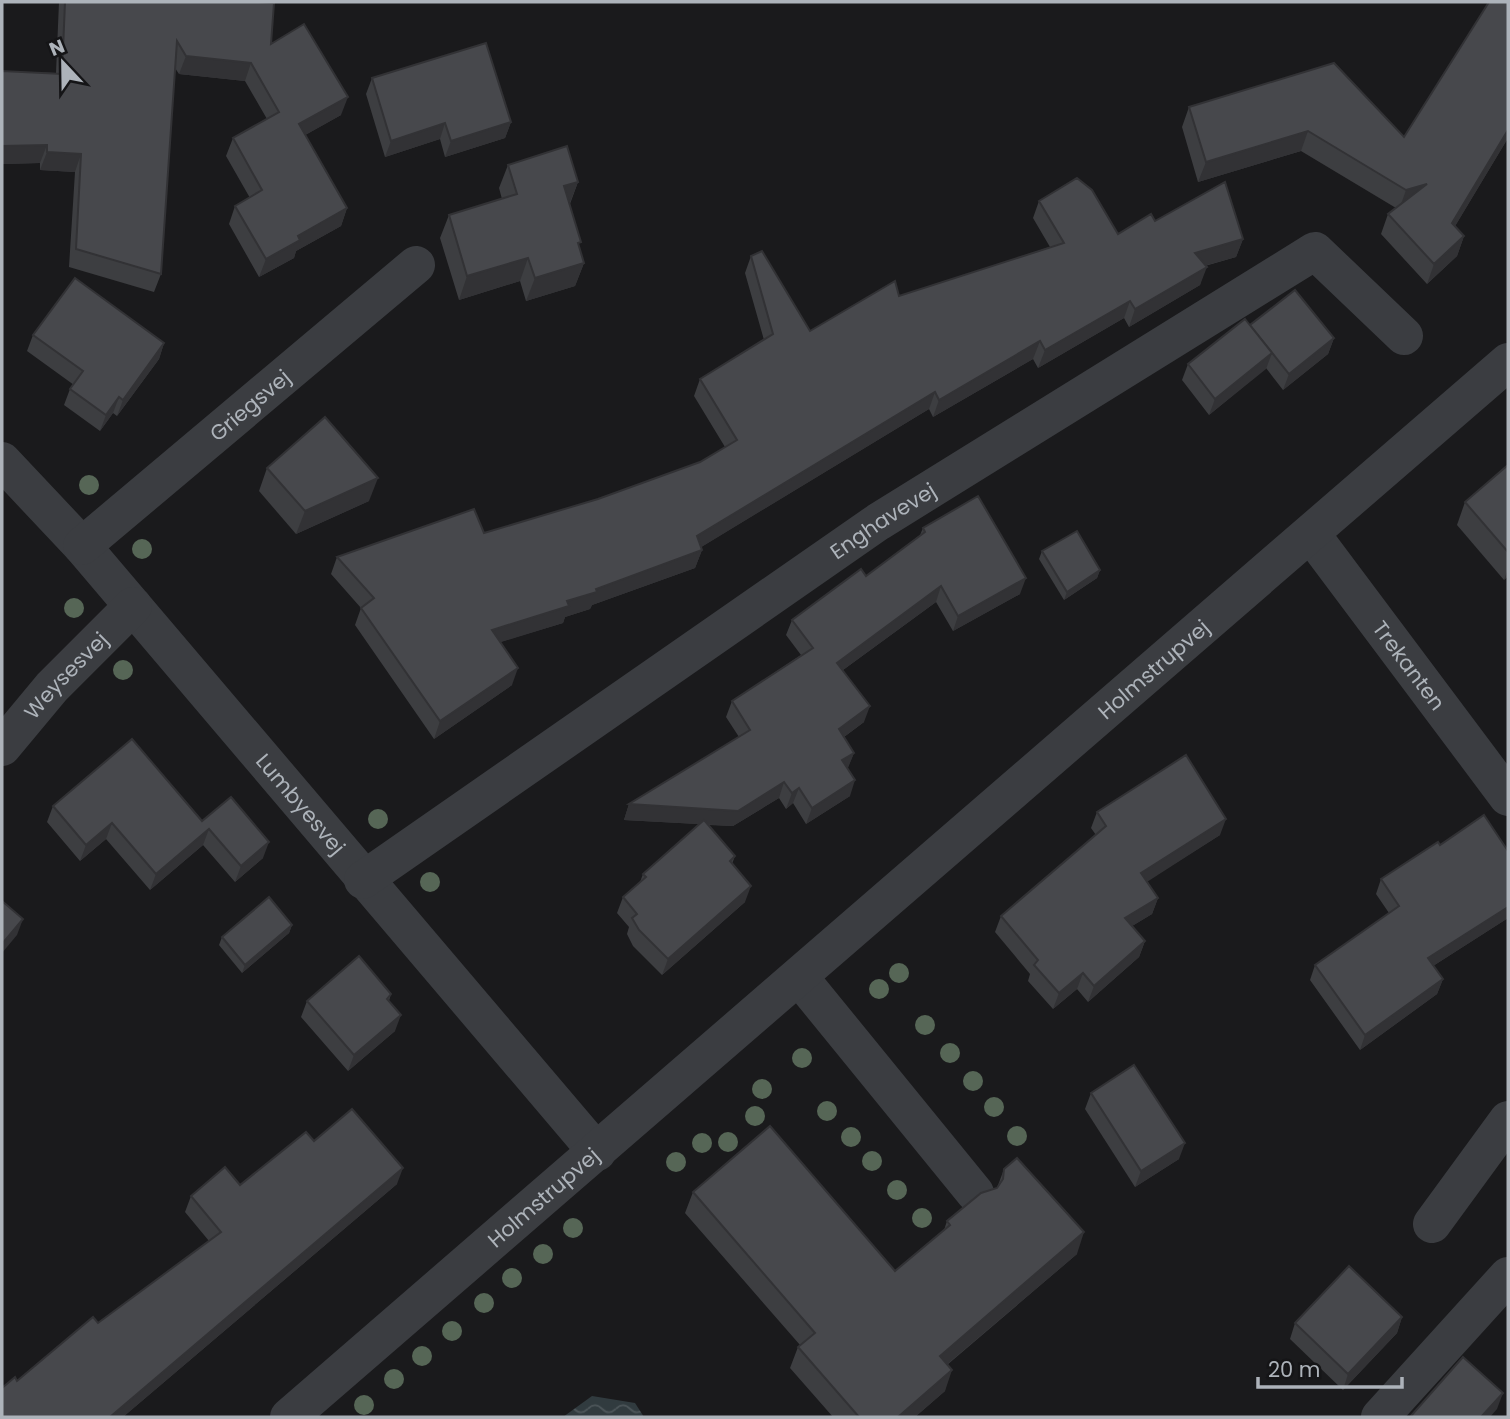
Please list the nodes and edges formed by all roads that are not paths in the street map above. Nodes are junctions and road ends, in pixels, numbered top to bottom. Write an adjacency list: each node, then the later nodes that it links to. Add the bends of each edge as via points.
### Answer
1 (416, 265): 6 (street, Griegsvej)
2 (1404, 336): 10 (street, Enghavevej, via 1315,251 878,522)
3 (1508, 362): 5 (street, Holmstrupvej)
4 (2, 461): 6 (street, Lumbyesvej)
5 (1311, 534): 9 (street, Trekanten); 11 (street, Holmstrupvej)
6 (82, 546): 7 (street, Lumbyesvej)
7 (133, 606): 8 (street, Weysesvej, via 52,687); 10 (street, Lumbyesvej)
8 (2, 747)
9 (1508, 797)
10 (363, 880): 13 (street, Lumbyesvej)
11 (799, 977): 13 (street, Holmstrupvej); 14 (street)
12 (1508, 1120): 15 (street)
13 (597, 1152): 17 (street, Holmstrupvej)
14 (975, 1193)
15 (1433, 1224)
16 (1508, 1276): 18 (street)
17 (289, 1417)
18 (1380, 1417)

